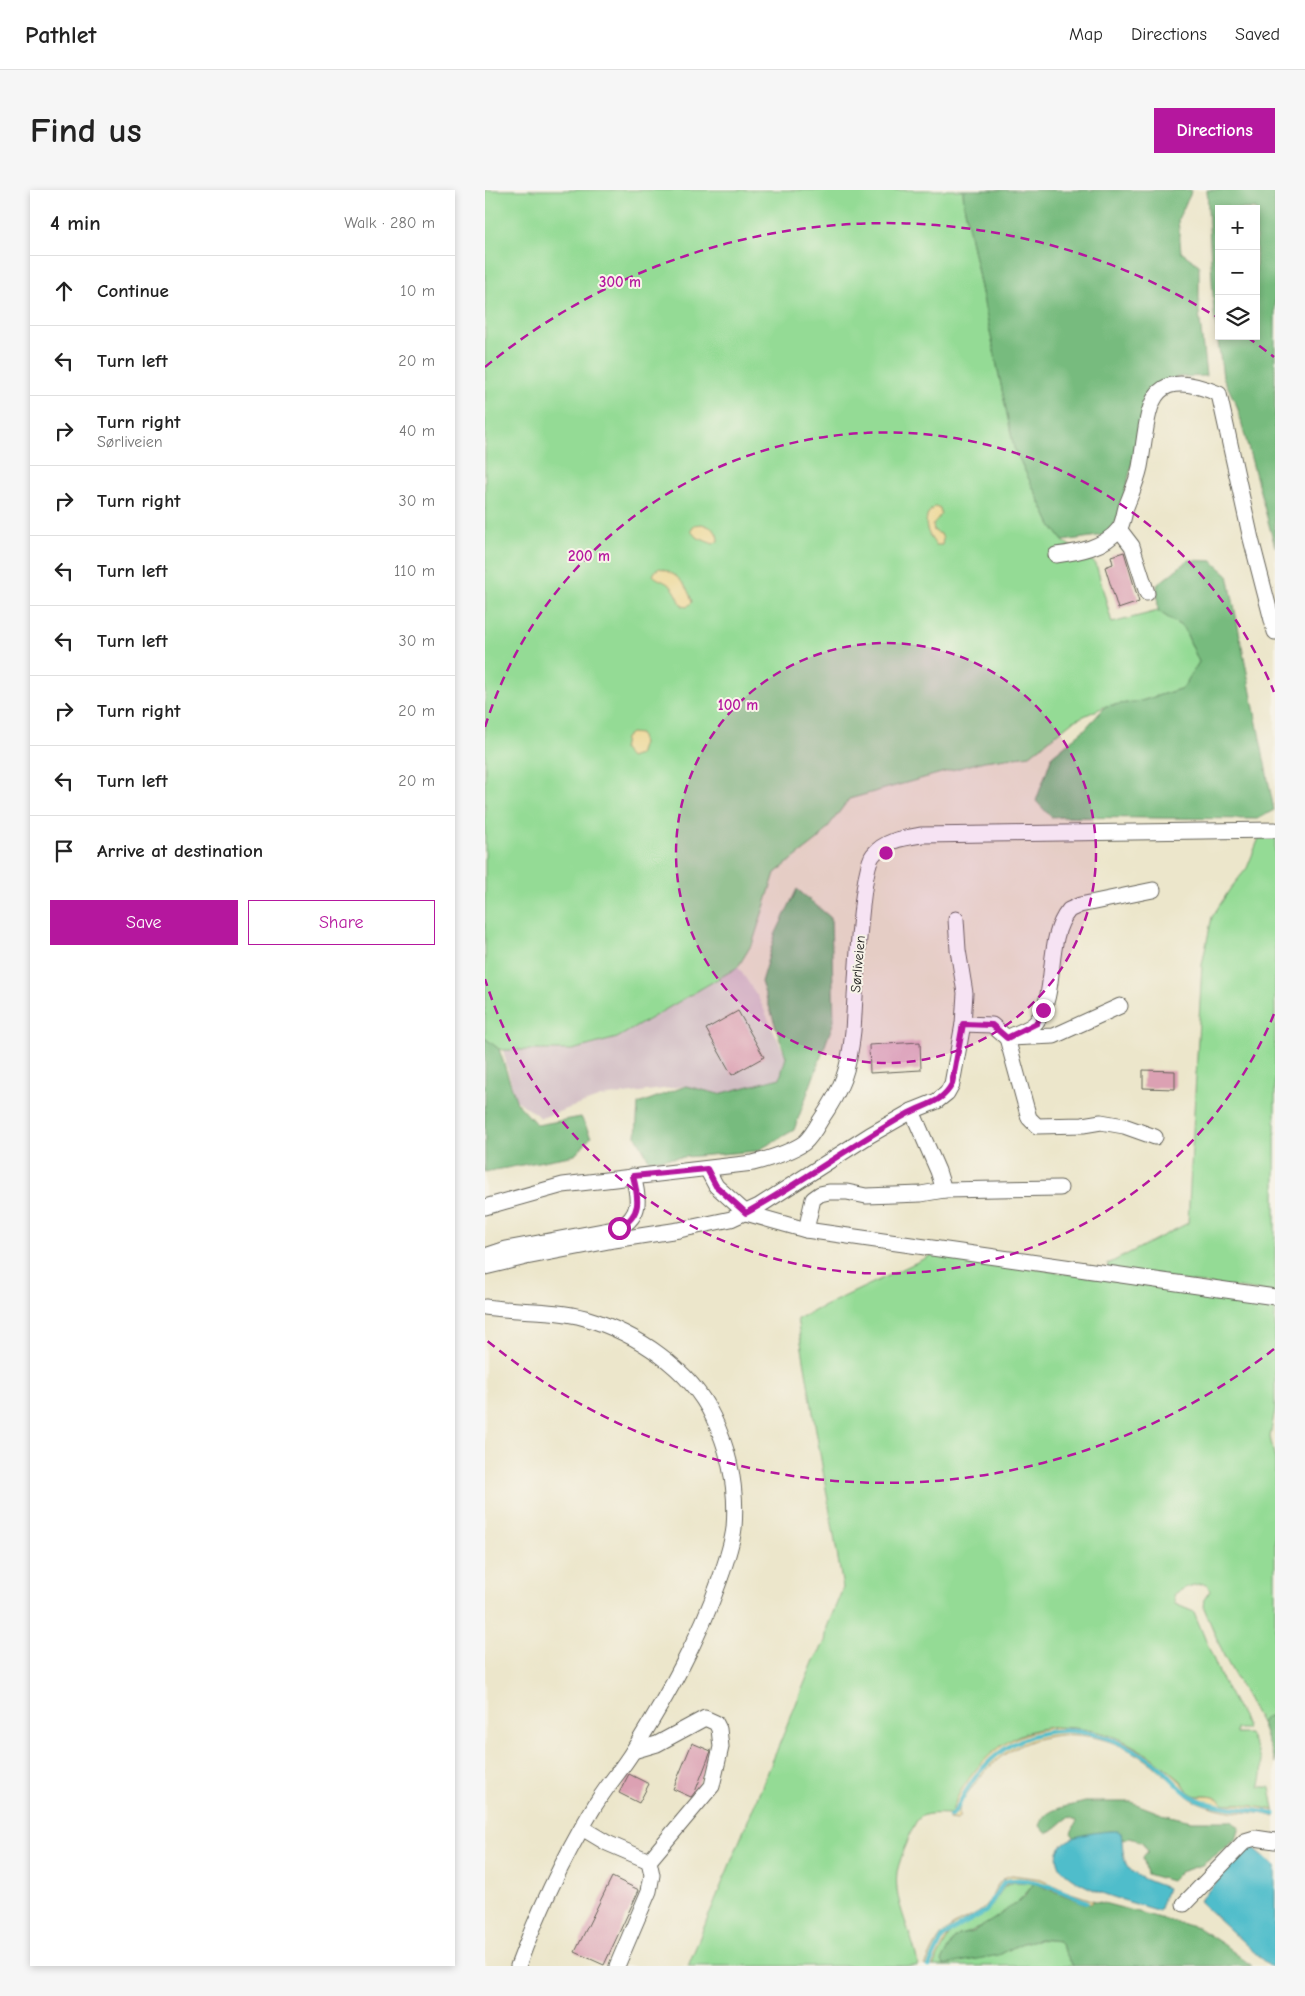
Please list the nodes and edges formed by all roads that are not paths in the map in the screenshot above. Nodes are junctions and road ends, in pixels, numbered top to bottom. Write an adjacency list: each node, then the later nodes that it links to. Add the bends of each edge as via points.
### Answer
1 (1119, 528): 2 (street, via 1093,547); 3 (street, via 1132,546); 4 (street, via 1139,469 1147,419 1154,398 1165,387 1180,383 1219,394)
2 (1056, 555)
3 (1147, 593)
4 (1275, 632)
5 (1275, 830): 13 (street, Sørliveien, via 922,835 887,843 873,855 864,884 850,1055 837,1096 803,1143 753,1163)
6 (1153, 890): 10 (street, via 1069,910 1055,944 1048,989 1037,1023)
7 (956, 919): 9 (street, via 965,993)
8 (1120, 1006): 10 (street, via 1054,1036)
9 (963, 1024): 10 (street, via 992,1025); 11 (street, via 952,1084 937,1101)
10 (1007, 1038): 12 (street, via 1029,1118 1037,1126 1101,1122)
11 (912, 1112): 16 (street); 18 (street)
12 (1155, 1137)
13 (707, 1169): 14 (street, Sørliveien); 18 (street, via 716,1186)
14 (633, 1176): 17 (street, Sørliveien, via 563,1185); 20 (street, via 638,1193 637,1210 619,1228 506,1249)
15 (1060, 1188): 16 (street)
16 (944, 1190): 19 (street, via 867,1196 847,1192 820,1194 813,1199)
17 (485, 1207)
18 (746, 1213): 19 (street); 21 (street, via 679,1230 526,1257)
19 (806, 1230): 22 (street)
20 (485, 1256)
21 (485, 1268)
22 (1275, 1297)
23 (485, 1307): 24 (street, via 583,1318 615,1328 636,1340 679,1372 705,1400 727,1451 734,1505 729,1553 698,1636)
24 (633, 1751): 25 (street, via 600,1795); 27 (street, via 657,1744 705,1718 716,1723 719,1729 721,1753 712,1786)
25 (581, 1828): 27 (street); 29 (street, via 532,1926)
26 (1275, 1841): 28 (street, via 1255,1838 1245,1841)
27 (649, 1861): 30 (street, via 652,1875 649,1891)
28 (1184, 1904)
29 (517, 1966)
30 (617, 1966)

